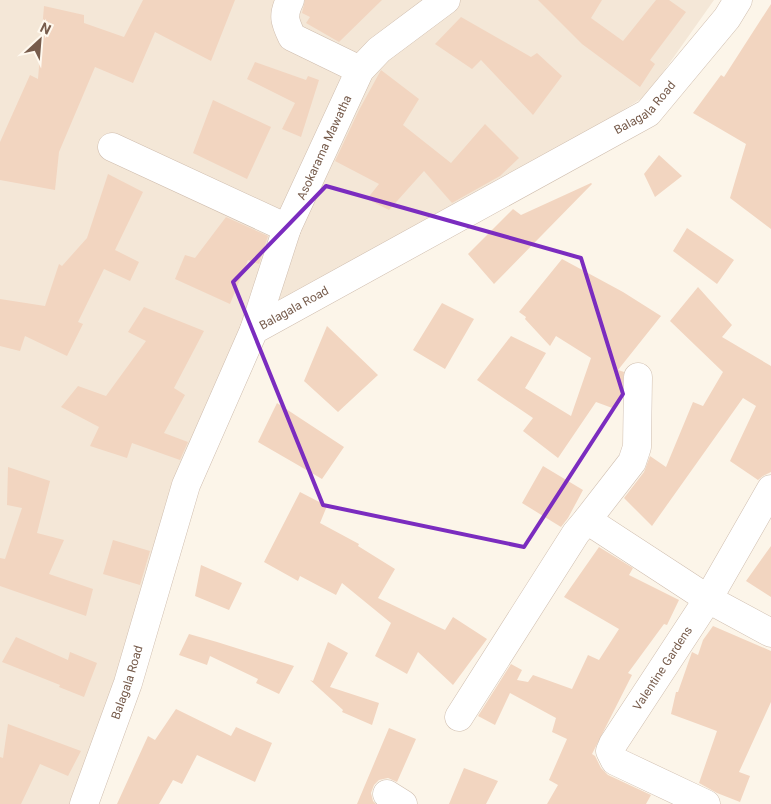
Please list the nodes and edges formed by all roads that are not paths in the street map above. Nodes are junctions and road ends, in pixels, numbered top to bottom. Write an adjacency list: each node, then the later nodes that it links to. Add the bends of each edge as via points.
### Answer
1 (290, 0): 4 (street, via 285,21 292,37)
2 (446, 0): 4 (street, Asokarama Mawatha, via 379,50)
3 (738, 0): 7 (street, Balagala Road, via 727,18 648,113)
4 (360, 70): 6 (street, Asokarama Mawatha)
5 (112, 147): 6 (street)
6 (287, 228): 7 (street, Asokarama Mawatha)
7 (254, 330): 14 (street, Balagala Road, via 186,485 128,683)
8 (638, 377): 10 (street, via 637,447 632,462)
9 (771, 489): 11 (street, Valentine Gardens)
10 (587, 520): 11 (street); 13 (street)
11 (708, 599): 12 (street); 15 (street, Valentine Gardens, via 610,751 615,761)
12 (771, 633)
13 (459, 717)
14 (84, 804)
15 (706, 804)

